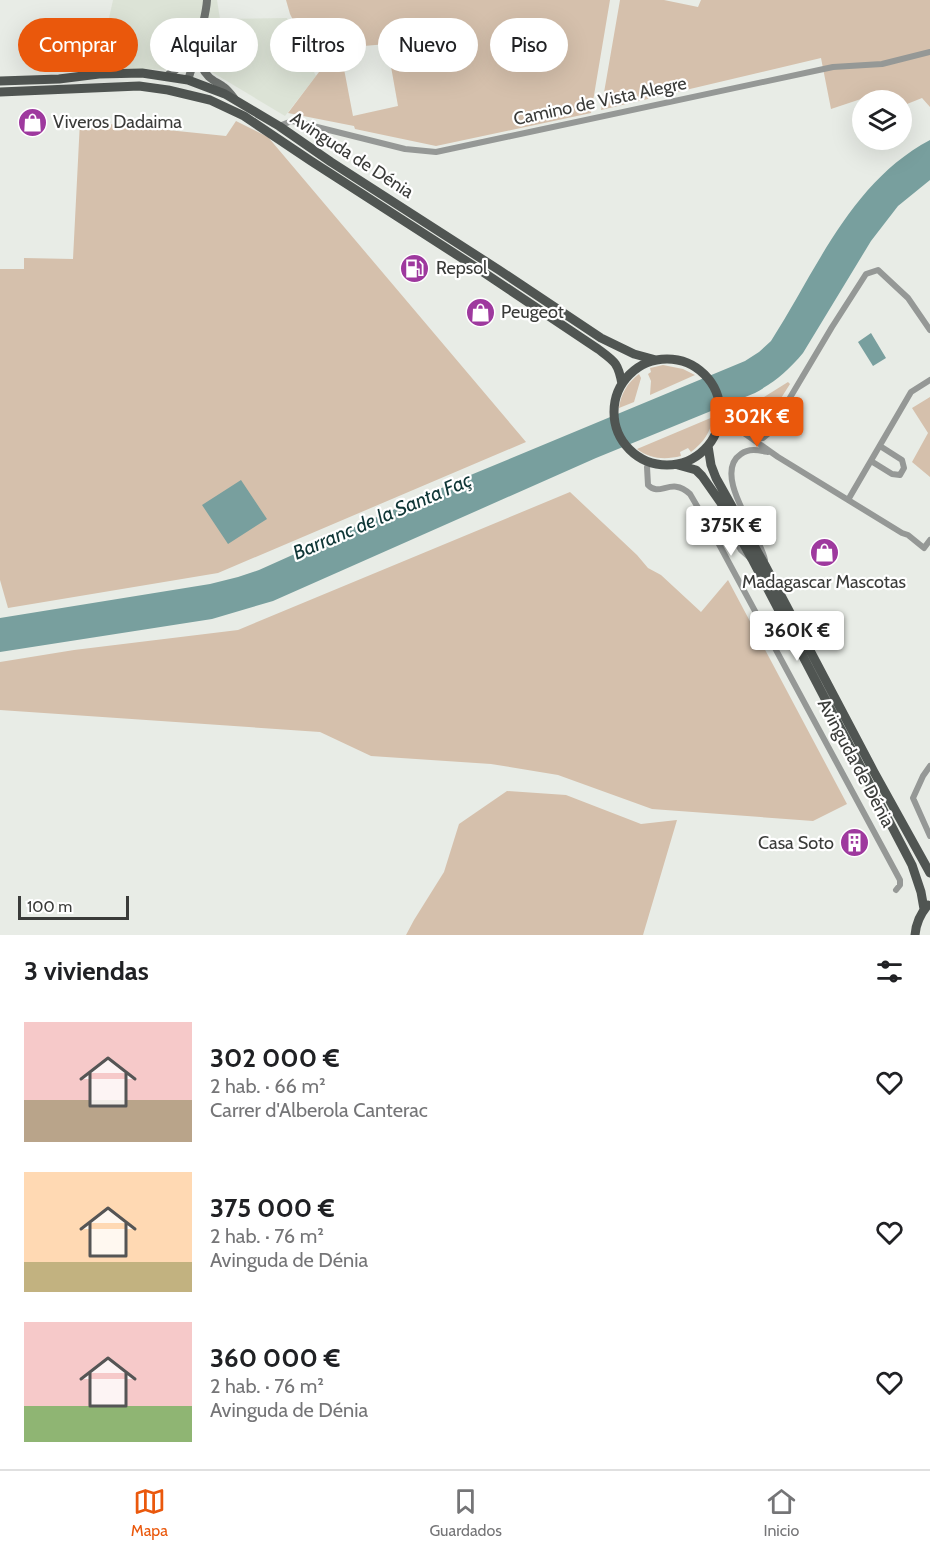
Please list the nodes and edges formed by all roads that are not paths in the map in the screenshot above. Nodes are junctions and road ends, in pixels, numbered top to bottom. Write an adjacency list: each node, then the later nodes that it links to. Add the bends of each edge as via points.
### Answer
1 (207, 0): 2 (main road)
2 (204, 18)
3 (930, 52): 13 (street, Camino de Vista Alegre, via 882,64 833,67 436,152 405,149 292,121)
4 (172, 72): 7 (main road)
5 (191, 72): 8 (main road)
6 (204, 72): 12 (main road)
7 (167, 76): 8 (main road, Avinguda de Dénia); 9 (main road, Avinguda de Dénia, via 99,74)
8 (188, 80): 10 (main road, via 177,84 122,81); 12 (main road, Avinguda de Dénia)
9 (0, 81)
10 (110, 87): 11 (main road, Avinguda de Dénia); 17 (main road, Avinguda de Dénia, via 168,90 210,100 244,116 598,349 615,362)
11 (0, 92)
12 (237, 100): 13 (main road, Avinguda de Dénia)
13 (279, 126): 15 (main road, Avinguda de Dénia, via 601,338)
14 (930, 330): 19 (street, via 908,298 878,270 866,274)
15 (656, 360): 17 (main road, via 634,370); 18 (main road, via 684,362 704,374 714,387)
16 (930, 380): 22 (street, via 911,392)
17 (622, 384): 25 (main road, via 613,411 616,429 630,451)
18 (720, 412): 20 (street); 21 (main road, via 717,431)
19 (769, 433): 20 (street); 23 (street, via 768,442)
20 (753, 439): 23 (street)
21 (708, 446): 26 (main road, via 692,460); 33 (main road, Avinguda de Dénia, via 716,478)
22 (880, 446): 24 (street); 24 (street, via 902,460 904,468 900,475)
23 (775, 454): 27 (street); 33 (street, via 744,451 731,468 732,485 763,551)
24 (871, 461): 27 (street)
25 (649, 463): 26 (main road); 30 (street, Avinguda de Dénia, via 648,485 652,490 671,486 685,489)
26 (678, 465): 28 (main road, Avinguda de Dénia, via 702,476)
27 (848, 500): 31 (street, via 924,548)
28 (721, 503): 29 (street); 32 (main road, Avinguda de Dénia)
29 (722, 530): 30 (street); 32 (street, via 730,531)
30 (714, 535): 37 (street, Avinguda de Dénia, via 900,879)
31 (930, 540)
32 (752, 560): 38 (main road, Avinguda de Dénia, via 912,865)
33 (766, 567): 36 (main road, Avinguda de Dénia)
34 (930, 766): 35 (street, via 913,798)
35 (930, 836)
36 (930, 873)
37 (896, 890)
38 (927, 906): 39 (main road, via 915,927)
39 (915, 935)

